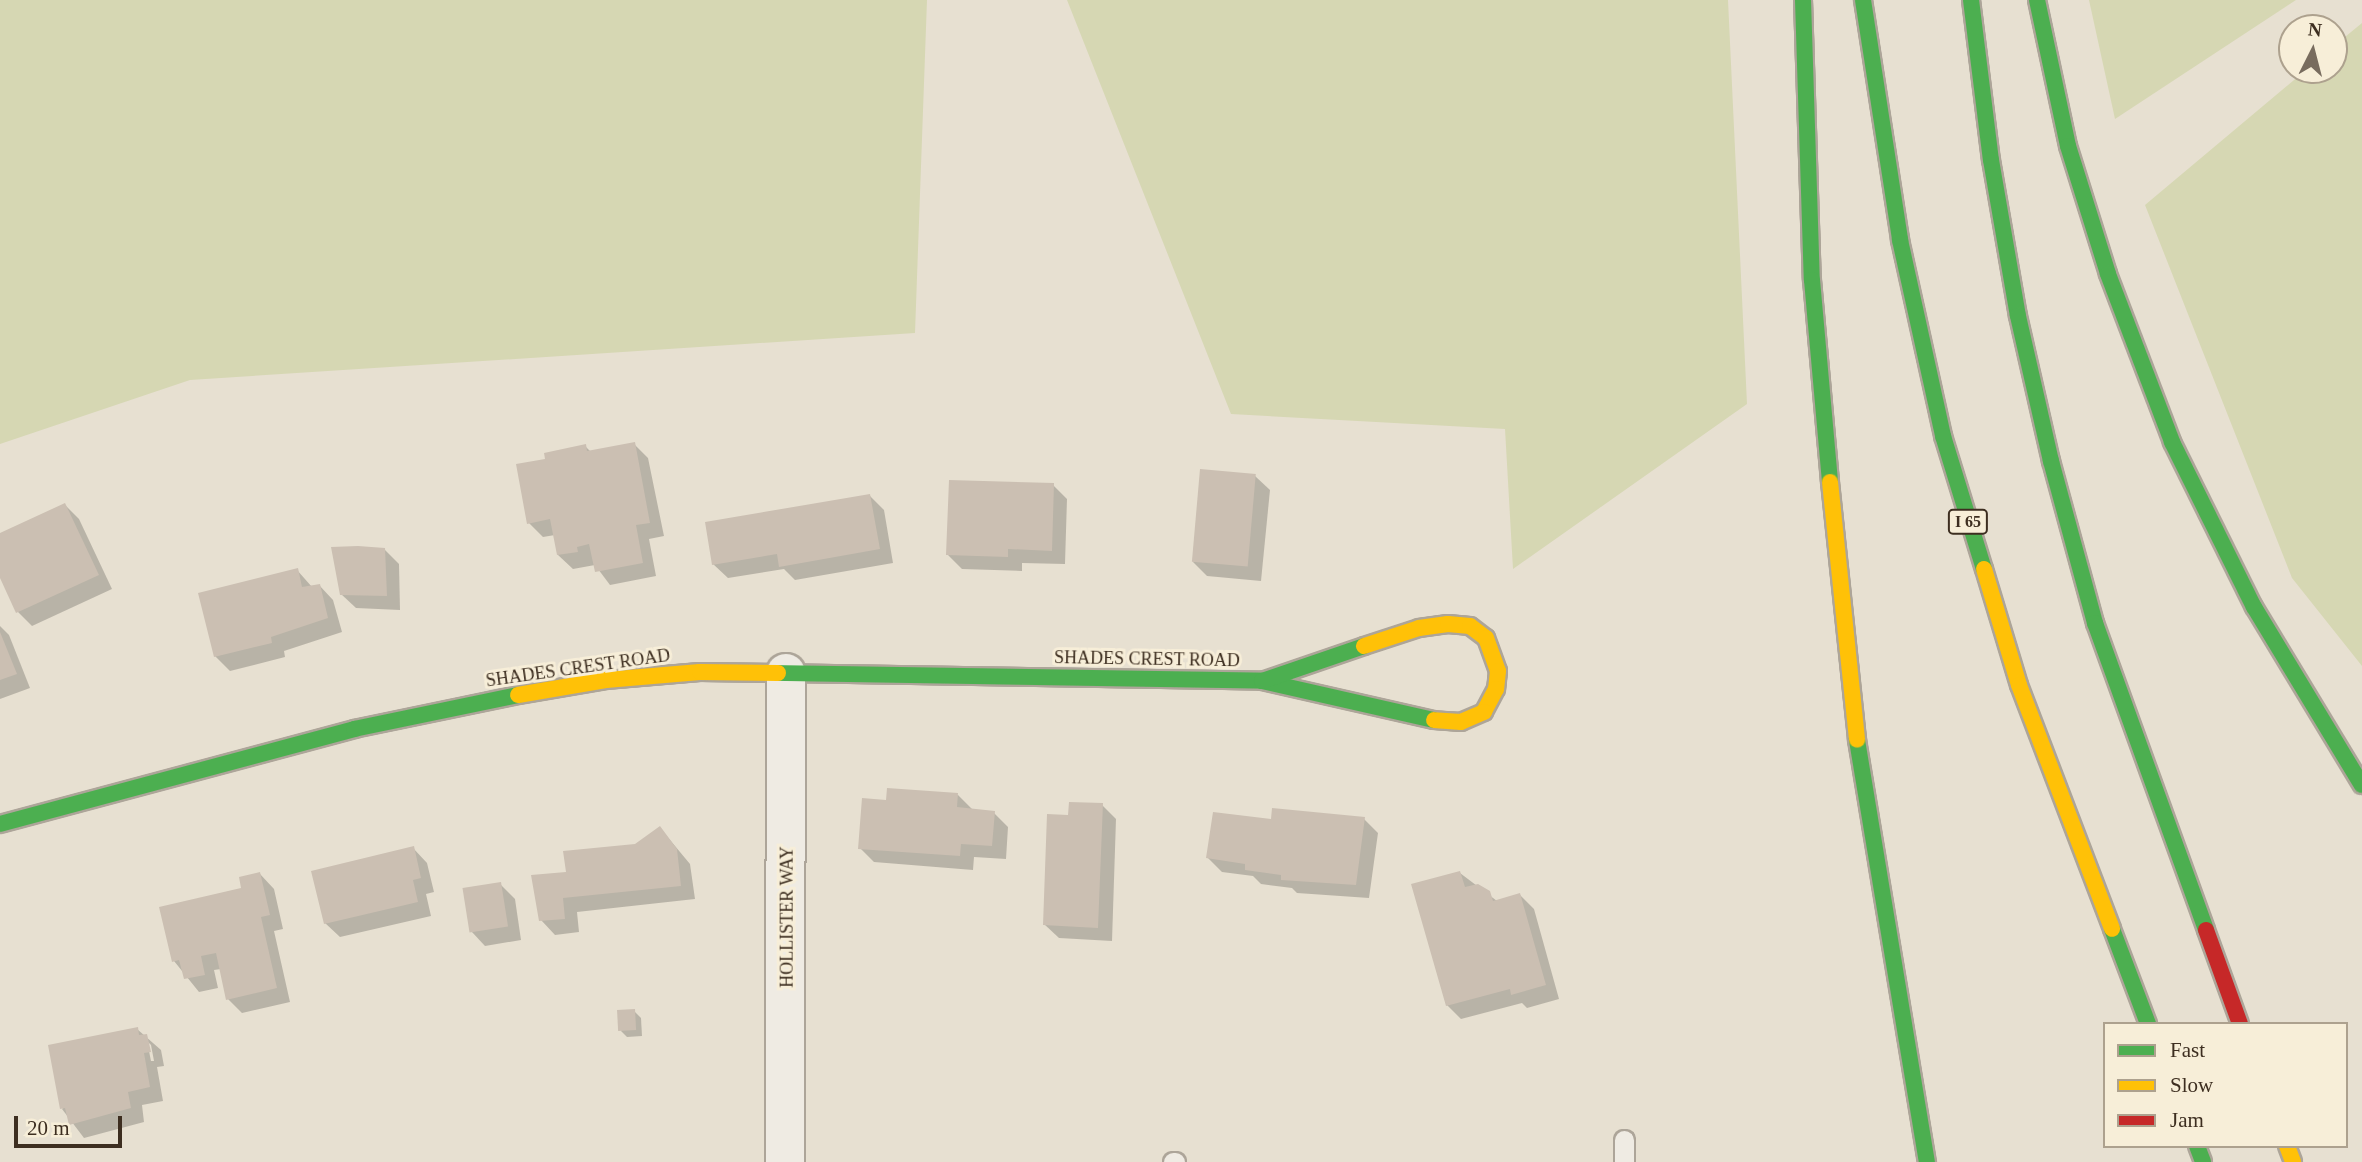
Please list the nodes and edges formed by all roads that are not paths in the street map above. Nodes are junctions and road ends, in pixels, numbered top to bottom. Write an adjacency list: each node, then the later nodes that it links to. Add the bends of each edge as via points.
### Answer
1 (1803, 0): 14 (main road, via 1812,280 1848,683)
2 (1863, 0): 9 (main road, I 65, via 1900,240 1943,436 2019,685)
3 (1971, 0): 10 (main road, via 1991,160 2018,316 2051,461 2095,622)
4 (2037, 0): 7 (main road, via 2068,146 2108,274 2172,442 2253,607)
5 (786, 673): 6 (main road, SHADES CREST ROAD); 8 (main road, SHADES CREST ROAD, via 700,672 606,680 455,706); 12 (street, HOLLISTER WAY)
6 (1262, 681): 6 (main road, SHADES CREST ROAD, via 1425,720 1461,722 1484,712 1496,690 1498,671 1486,638 1470,626 1448,624 1419,628)
7 (2362, 785)
8 (0, 824)
9 (2147, 1022)
10 (2239, 1022)
11 (1624, 1140): 13 (lane)
12 (785, 1162)
13 (1624, 1162)
14 (1927, 1162)

